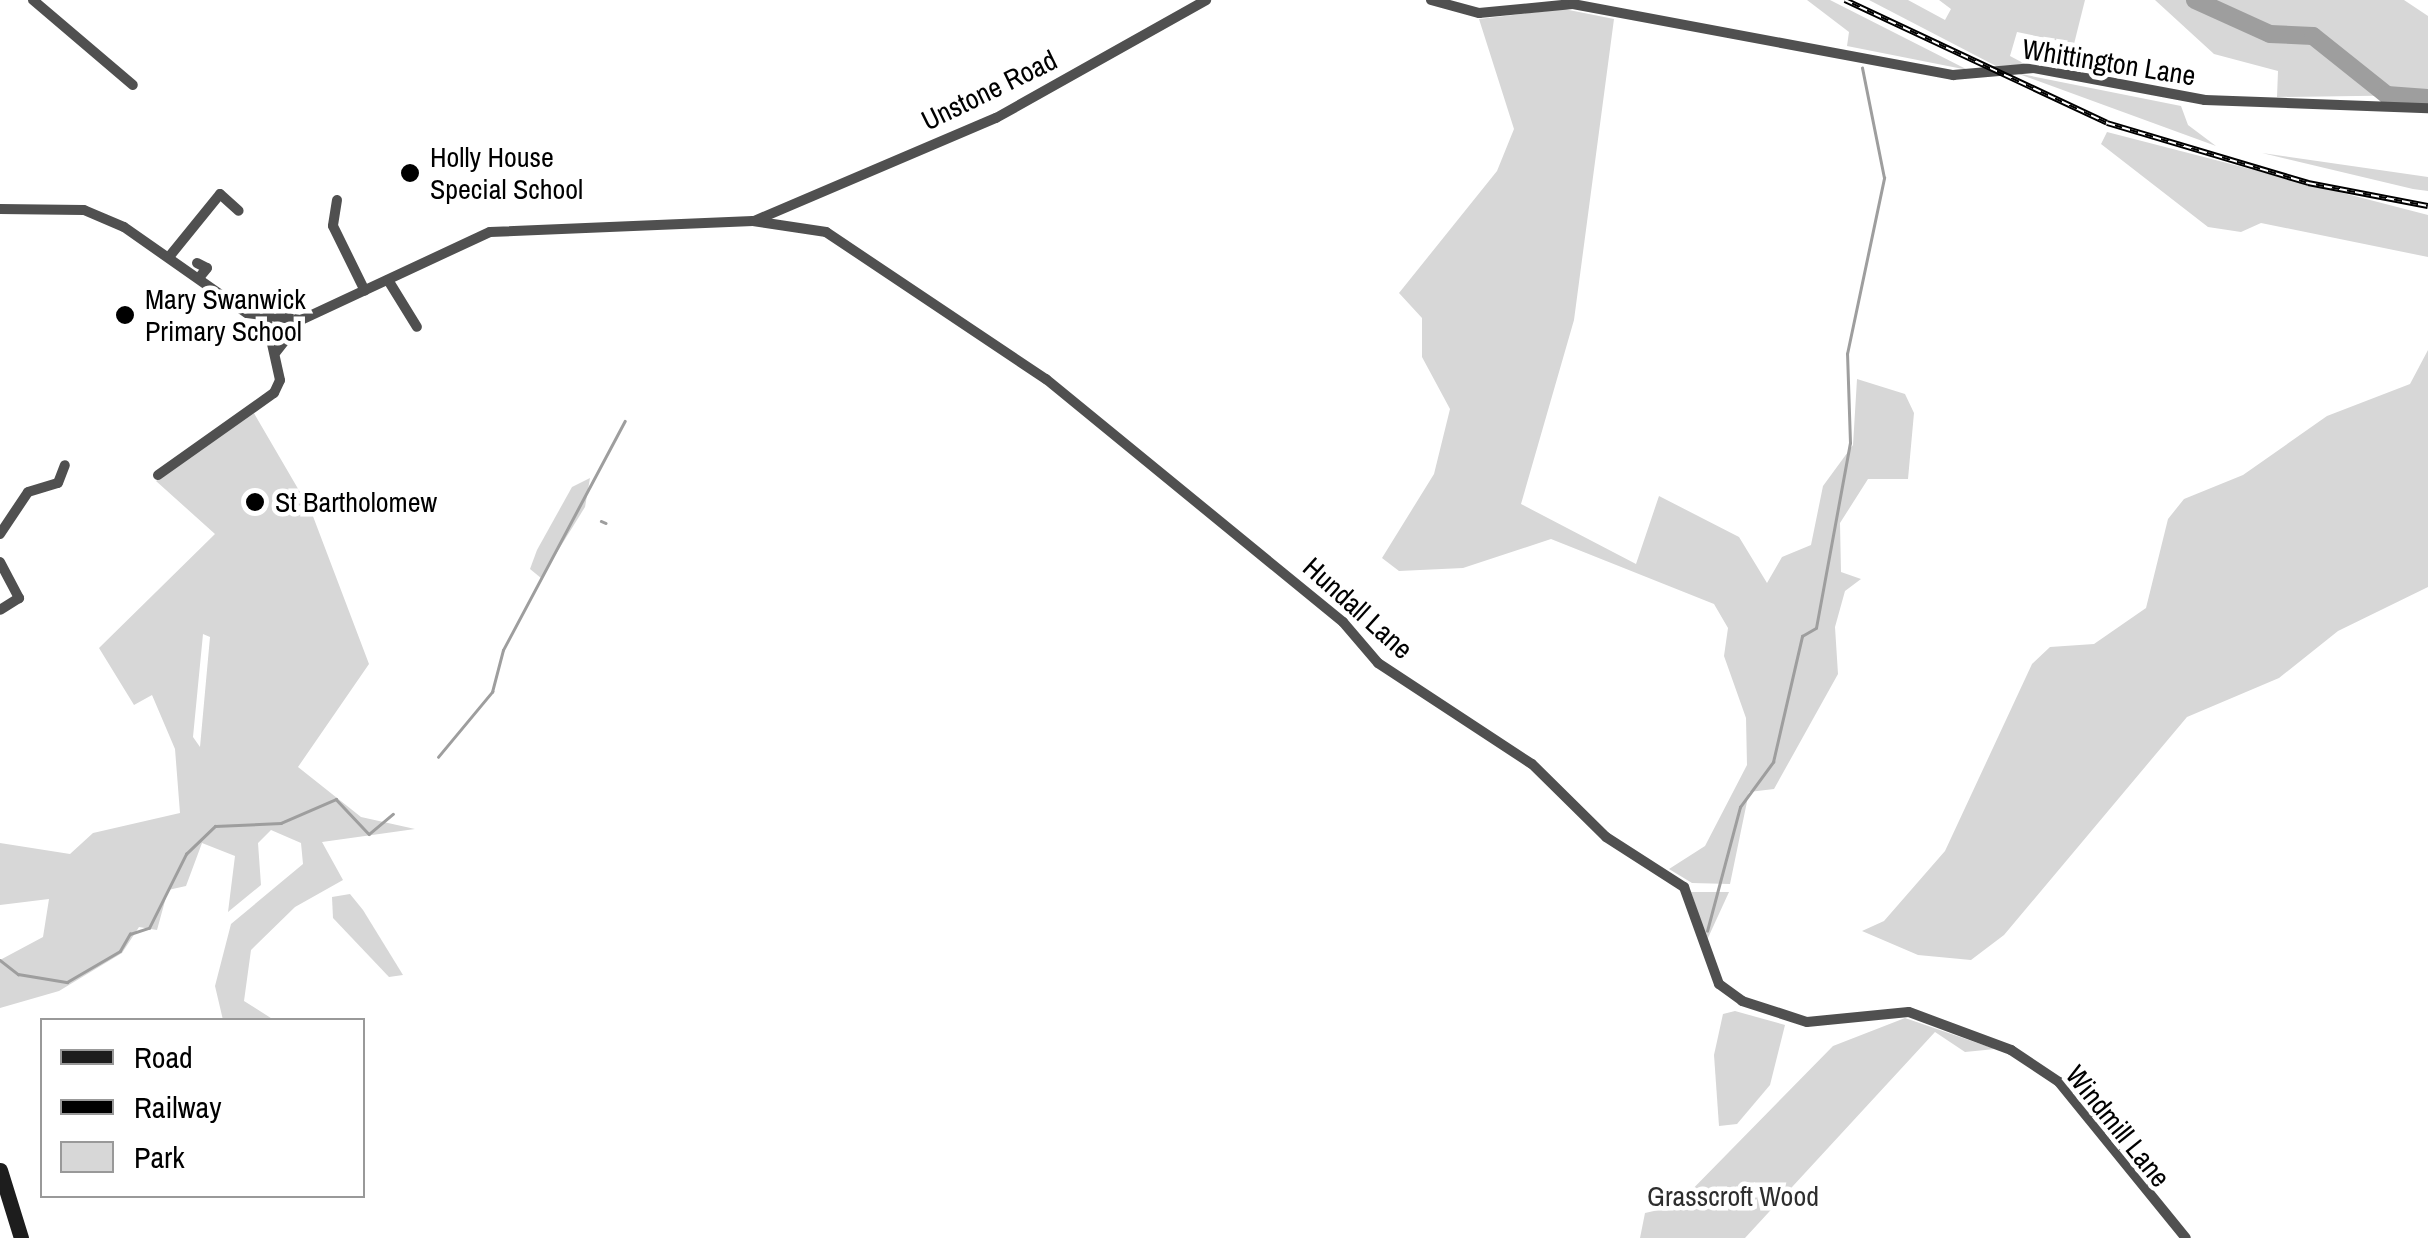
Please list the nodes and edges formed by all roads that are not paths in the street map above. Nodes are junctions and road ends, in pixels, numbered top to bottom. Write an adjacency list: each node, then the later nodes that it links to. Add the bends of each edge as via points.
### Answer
1 (33, 0): 4 (street)
2 (1206, 0): 9 (street, Unstone Road, via 996,118)
3 (1431, 0): 5 (street, Whittington Lane, via 1480,13 1573,4 1953,75 2034,68 2205,100)
4 (134, 85)
5 (2428, 108)
6 (337, 200): 14 (street, via 333,226)
7 (0, 209): 10 (street, via 84,210)
8 (239, 211): 10 (street, via 220,194)
9 (753, 221): 13 (street, via 490,232); 24 (street, Hundall Lane, via 854,246 962,330 1046,379 1343,622 1378,663 1532,764 1606,837 1684,887 1719,984 1742,1001 1807,1022 1909,1012)
10 (169, 257): 12 (street)
11 (197, 264): 12 (street, via 207,268)
12 (200, 278): 15 (street)
13 (388, 280): 14 (street); 17 (street)
14 (365, 291): 16 (street)
15 (266, 317): 16 (street); 18 (street)
16 (300, 320): 18 (street)
17 (417, 327)
18 (276, 352): 20 (street, via 274,393)
19 (65, 465): 21 (street, via 58,483 28,492)
20 (158, 475)
21 (0, 534)
22 (0, 562): 23 (street, via 19,598)
23 (0, 610)
24 (2011, 1050): 27 (street, Windmill Lane, via 2059,1082)
25 (0, 1170): 26 (main road)
26 (21, 1238)
27 (2186, 1238)

